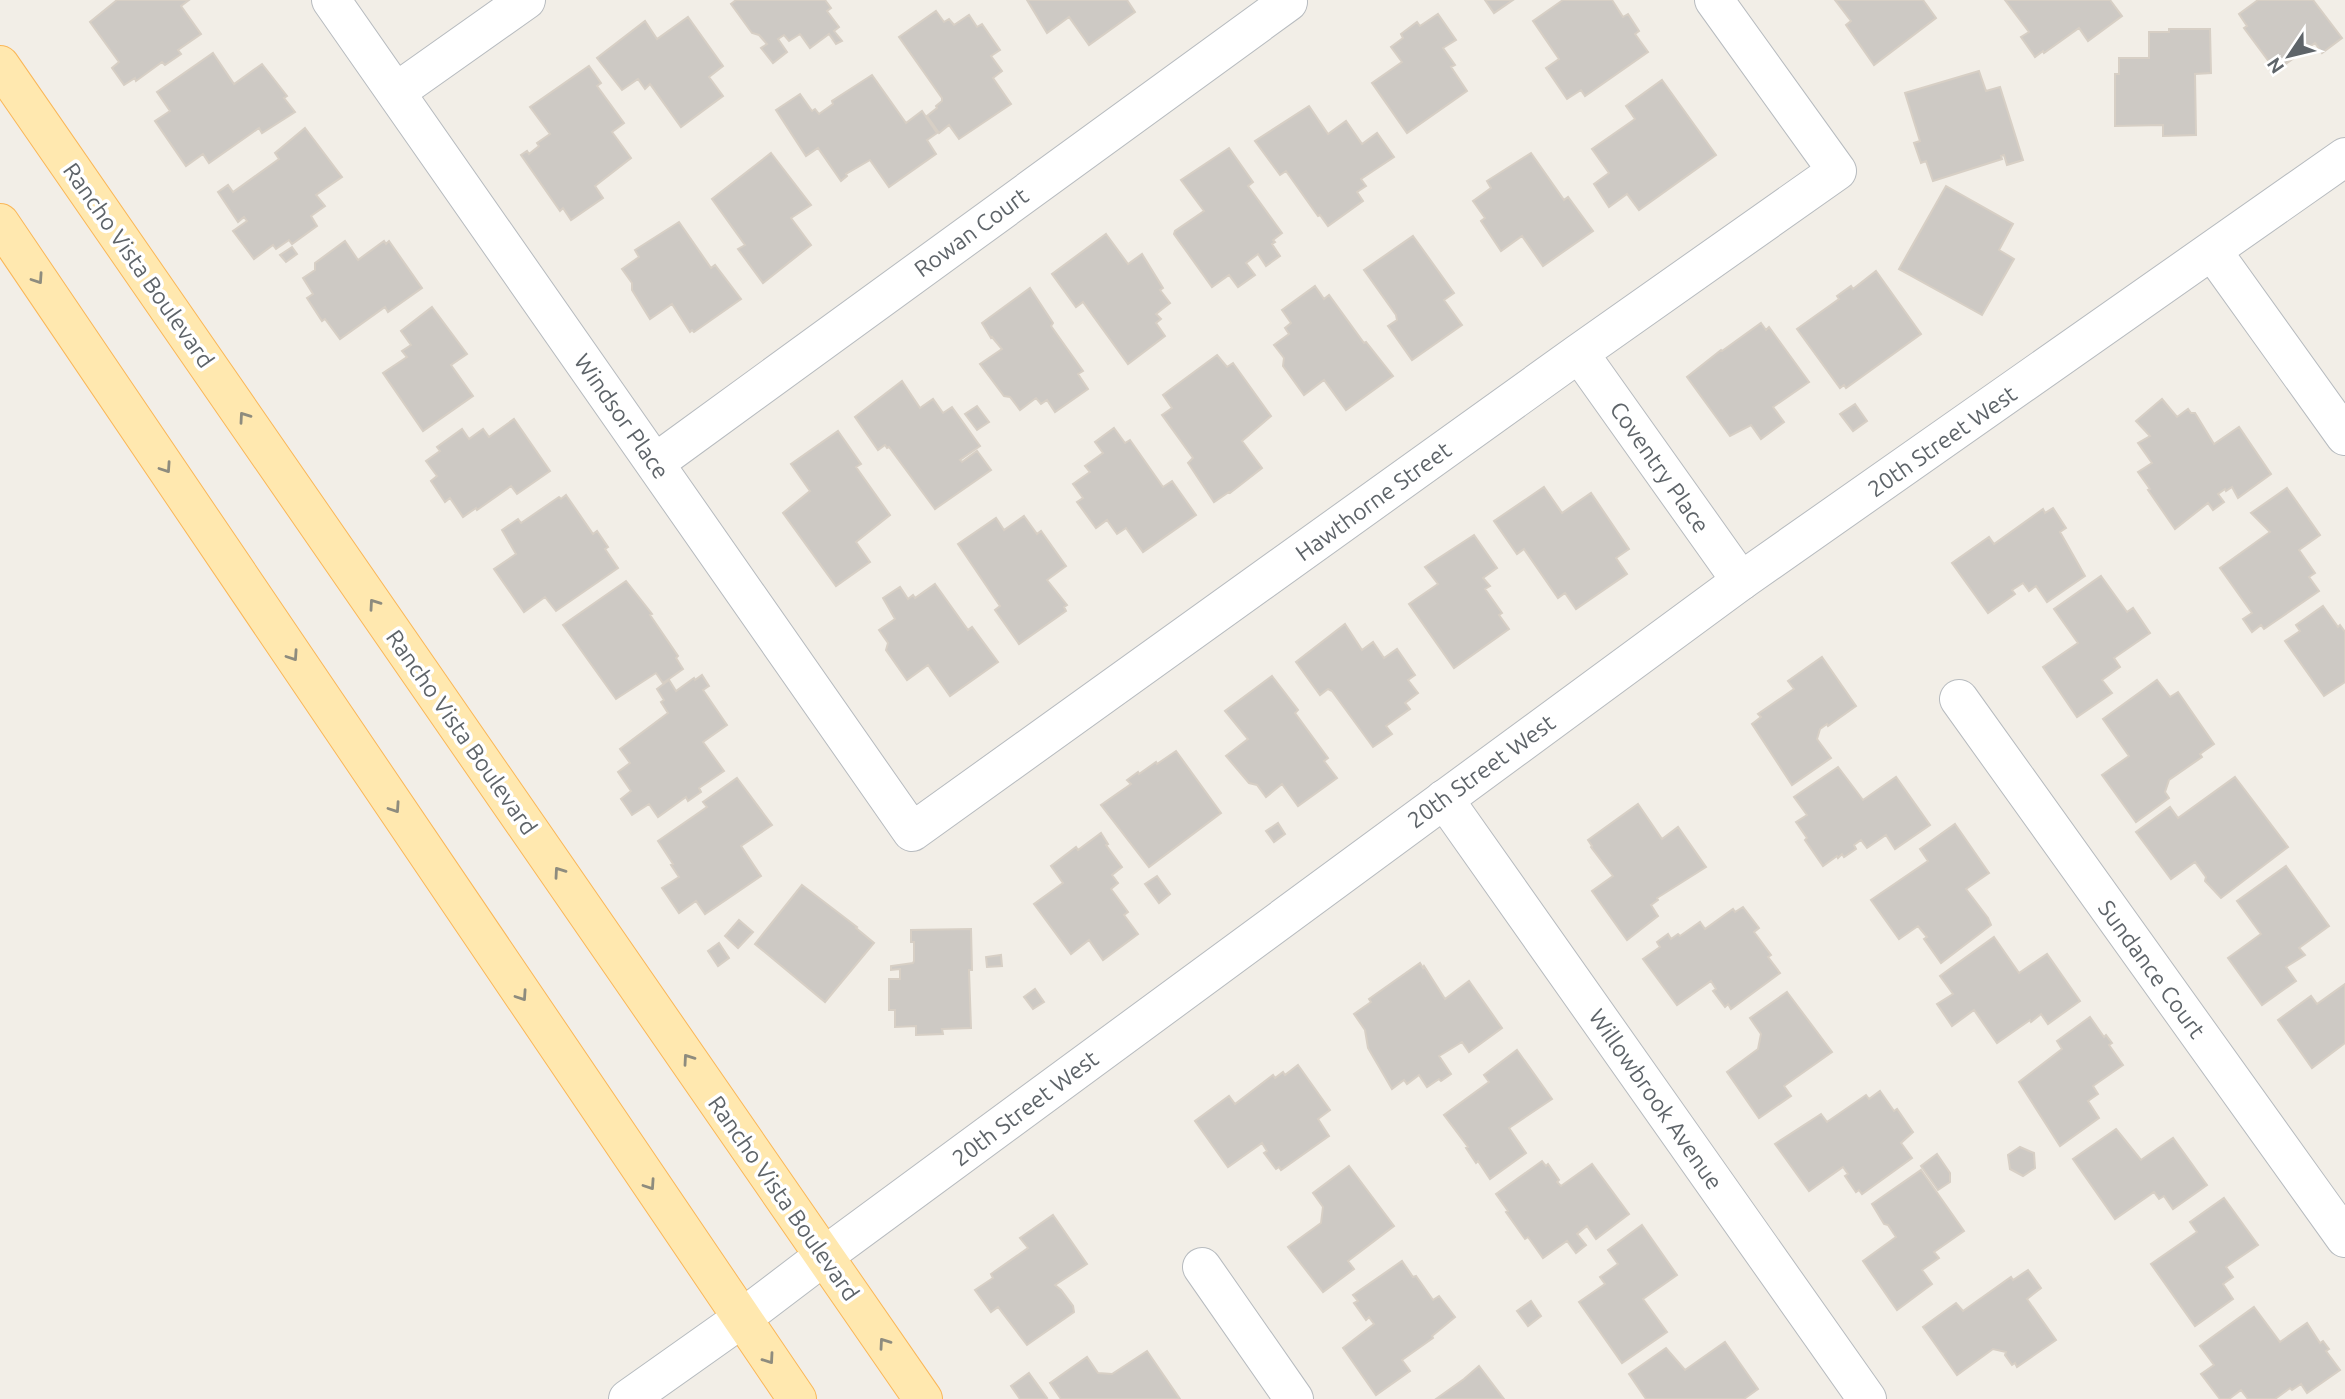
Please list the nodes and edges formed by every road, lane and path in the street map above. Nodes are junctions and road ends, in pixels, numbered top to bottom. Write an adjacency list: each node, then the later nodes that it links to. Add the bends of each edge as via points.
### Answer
1 (331, 0): 6 (street, Windsor Place)
2 (526, 0): 6 (street)
3 (1714, 0): 10 (street, Hawthorne Street, via 1837,171)
4 (1288, 2): 12 (street, Rowan Court)
5 (0, 65): 18 (main road, Rancho Vista Boulevard, one-way to 5)
6 (396, 92): 12 (street, Windsor Place)
7 (2345, 157): 9 (street, 20th Street West)
8 (0, 223): 20 (main road, one-way to 20)
9 (2213, 252): 11 (street); 13 (street, 20th Street West)
10 (1579, 353): 13 (street, Coventry Place); 16 (street, Hawthorne Street)
11 (2345, 436)
12 (655, 463): 16 (street, Windsor Place)
13 (1741, 581): 15 (street, 20th Street West)
14 (1959, 699): 17 (street, Sundance Court)
15 (1444, 799): 18 (street, 20th Street West); 25 (street, Willowbrook Avenue)
16 (912, 832)
17 (2345, 1238)
18 (824, 1256): 20 (street, 20th Street West); 23 (main road, Rancho Vista Boulevard, one-way to 18)
19 (1202, 1266): 24 (street)
20 (741, 1319): 21 (street, 20th Street West); 22 (main road, one-way to 22)
21 (628, 1399)
22 (797, 1399)
23 (923, 1399)
24 (1294, 1399)
25 (1867, 1399)

